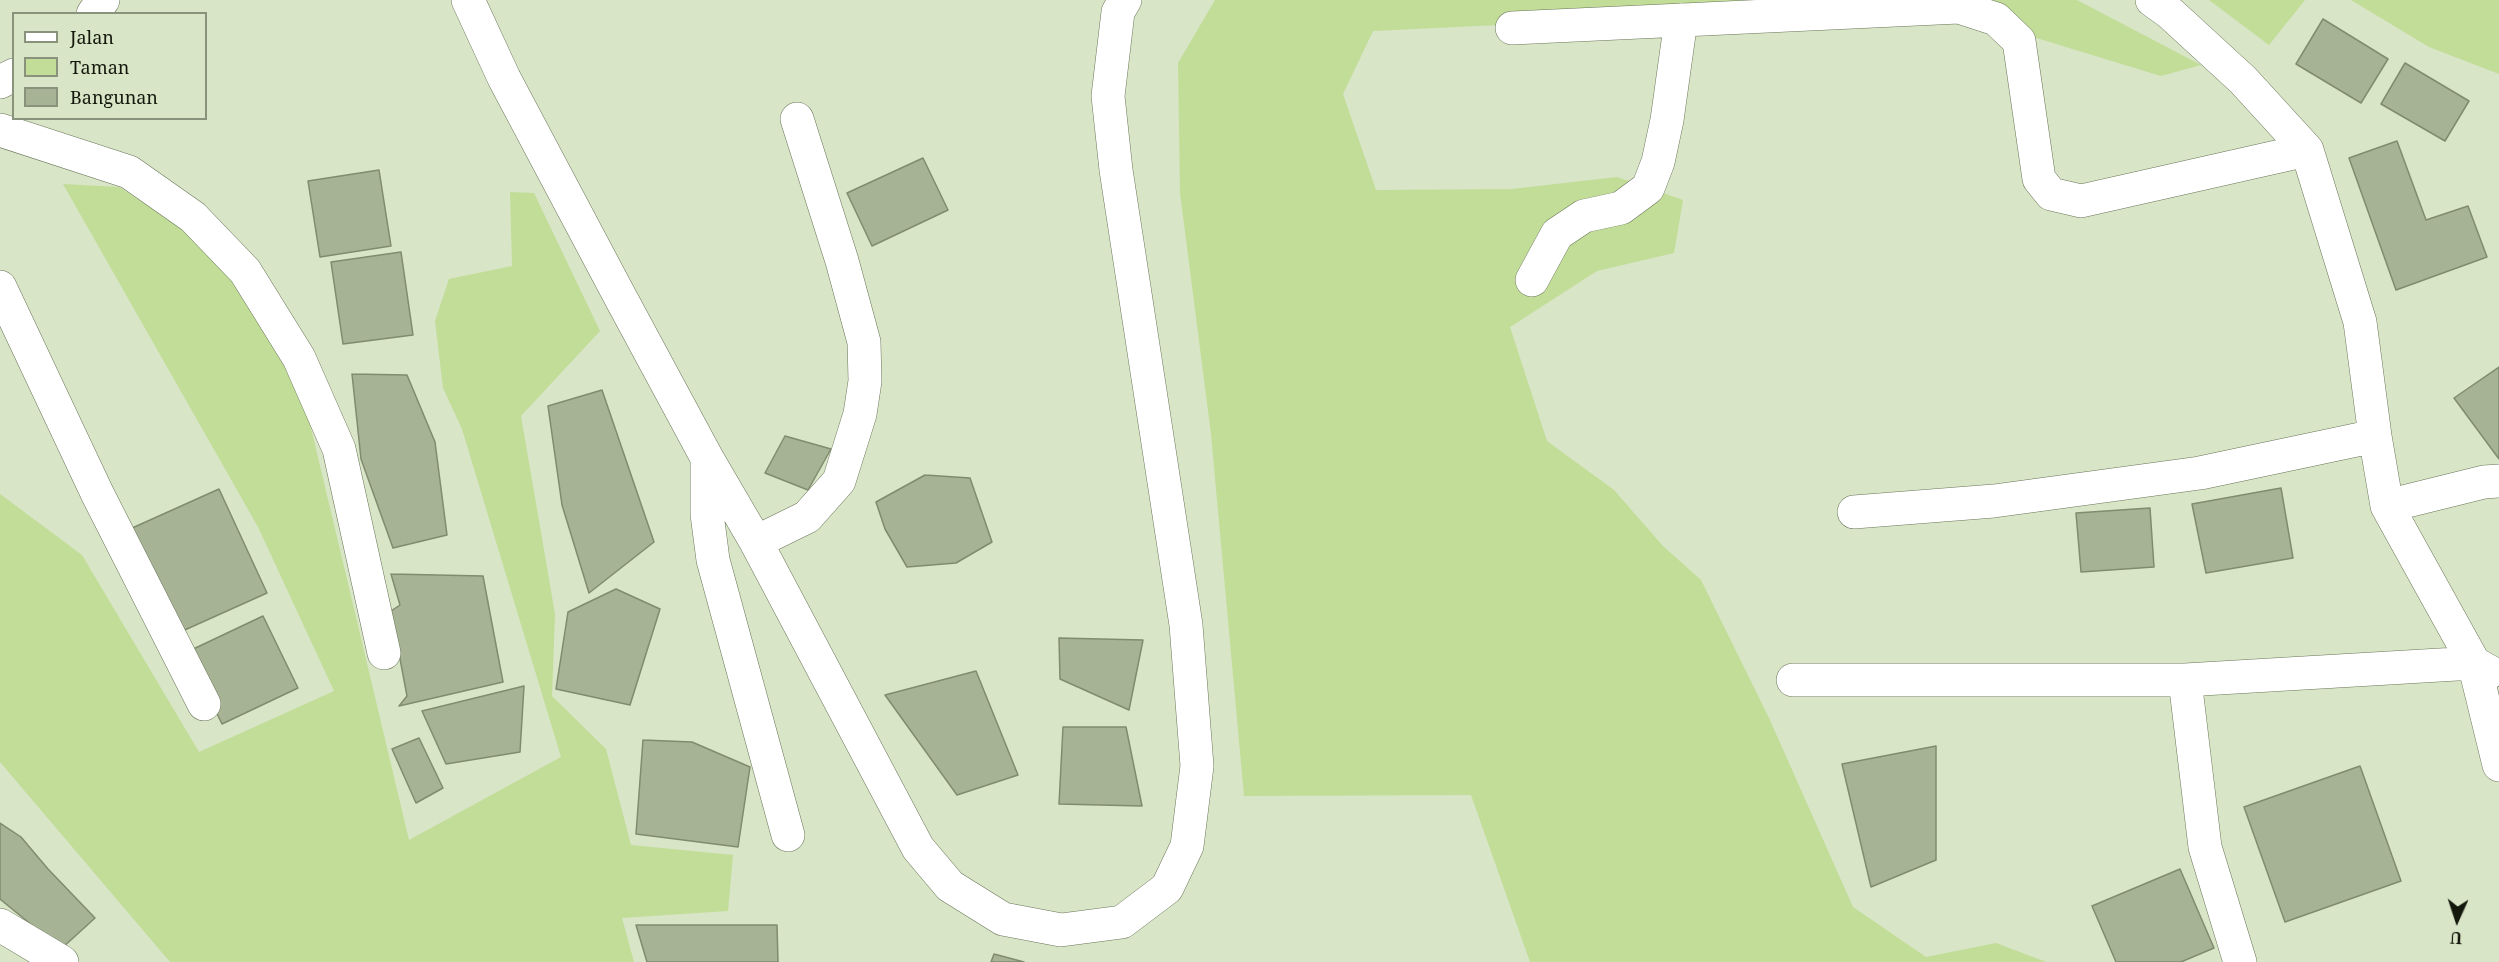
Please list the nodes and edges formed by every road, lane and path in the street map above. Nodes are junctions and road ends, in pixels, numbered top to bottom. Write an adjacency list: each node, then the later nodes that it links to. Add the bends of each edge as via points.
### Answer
1 (468, 0): 12 (street, via 509,88)
2 (1125, 0): 16 (street, via 1119,12 1108,96 1186,625 1197,766 1187,846 1167,888 1122,922 1060,930 1003,919 950,886 918,848)
3 (2152, 0): 8 (street, via 2243,80)
4 (1681, 20): 5 (street); 8 (street, via 1959,7 1996,19 2019,41 2039,179 2051,194 2081,201); 9 (street, via 1667,120 1648,188 1621,208 1584,216 1557,234)
5 (1512, 28)
6 (797, 119): 16 (street, via 864,342 865,381 860,414 839,481 807,517)
7 (0, 130): 17 (street, via 129,172 193,217 245,272 299,358 339,449)
8 (2307, 150): 11 (street, via 2360,322)
9 (1532, 280)
10 (0, 287): 21 (street, via 97,493)
11 (2375, 436): 14 (street); 15 (street, via 2200,473 1994,501)
12 (707, 458): 16 (street); 23 (street, via 707,514 713,560)
13 (2499, 481): 14 (street)
14 (2388, 506): 18 (street)
15 (1854, 512)
16 (756, 542)
17 (384, 653)
18 (2486, 670): 20 (street); 22 (street)
19 (1793, 680): 20 (street)
20 (2184, 680): 26 (street, via 2205,847)
21 (204, 704)
22 (2499, 765)
23 (789, 835)
24 (0, 926): 25 (street)
25 (62, 962)
26 (2240, 962)

